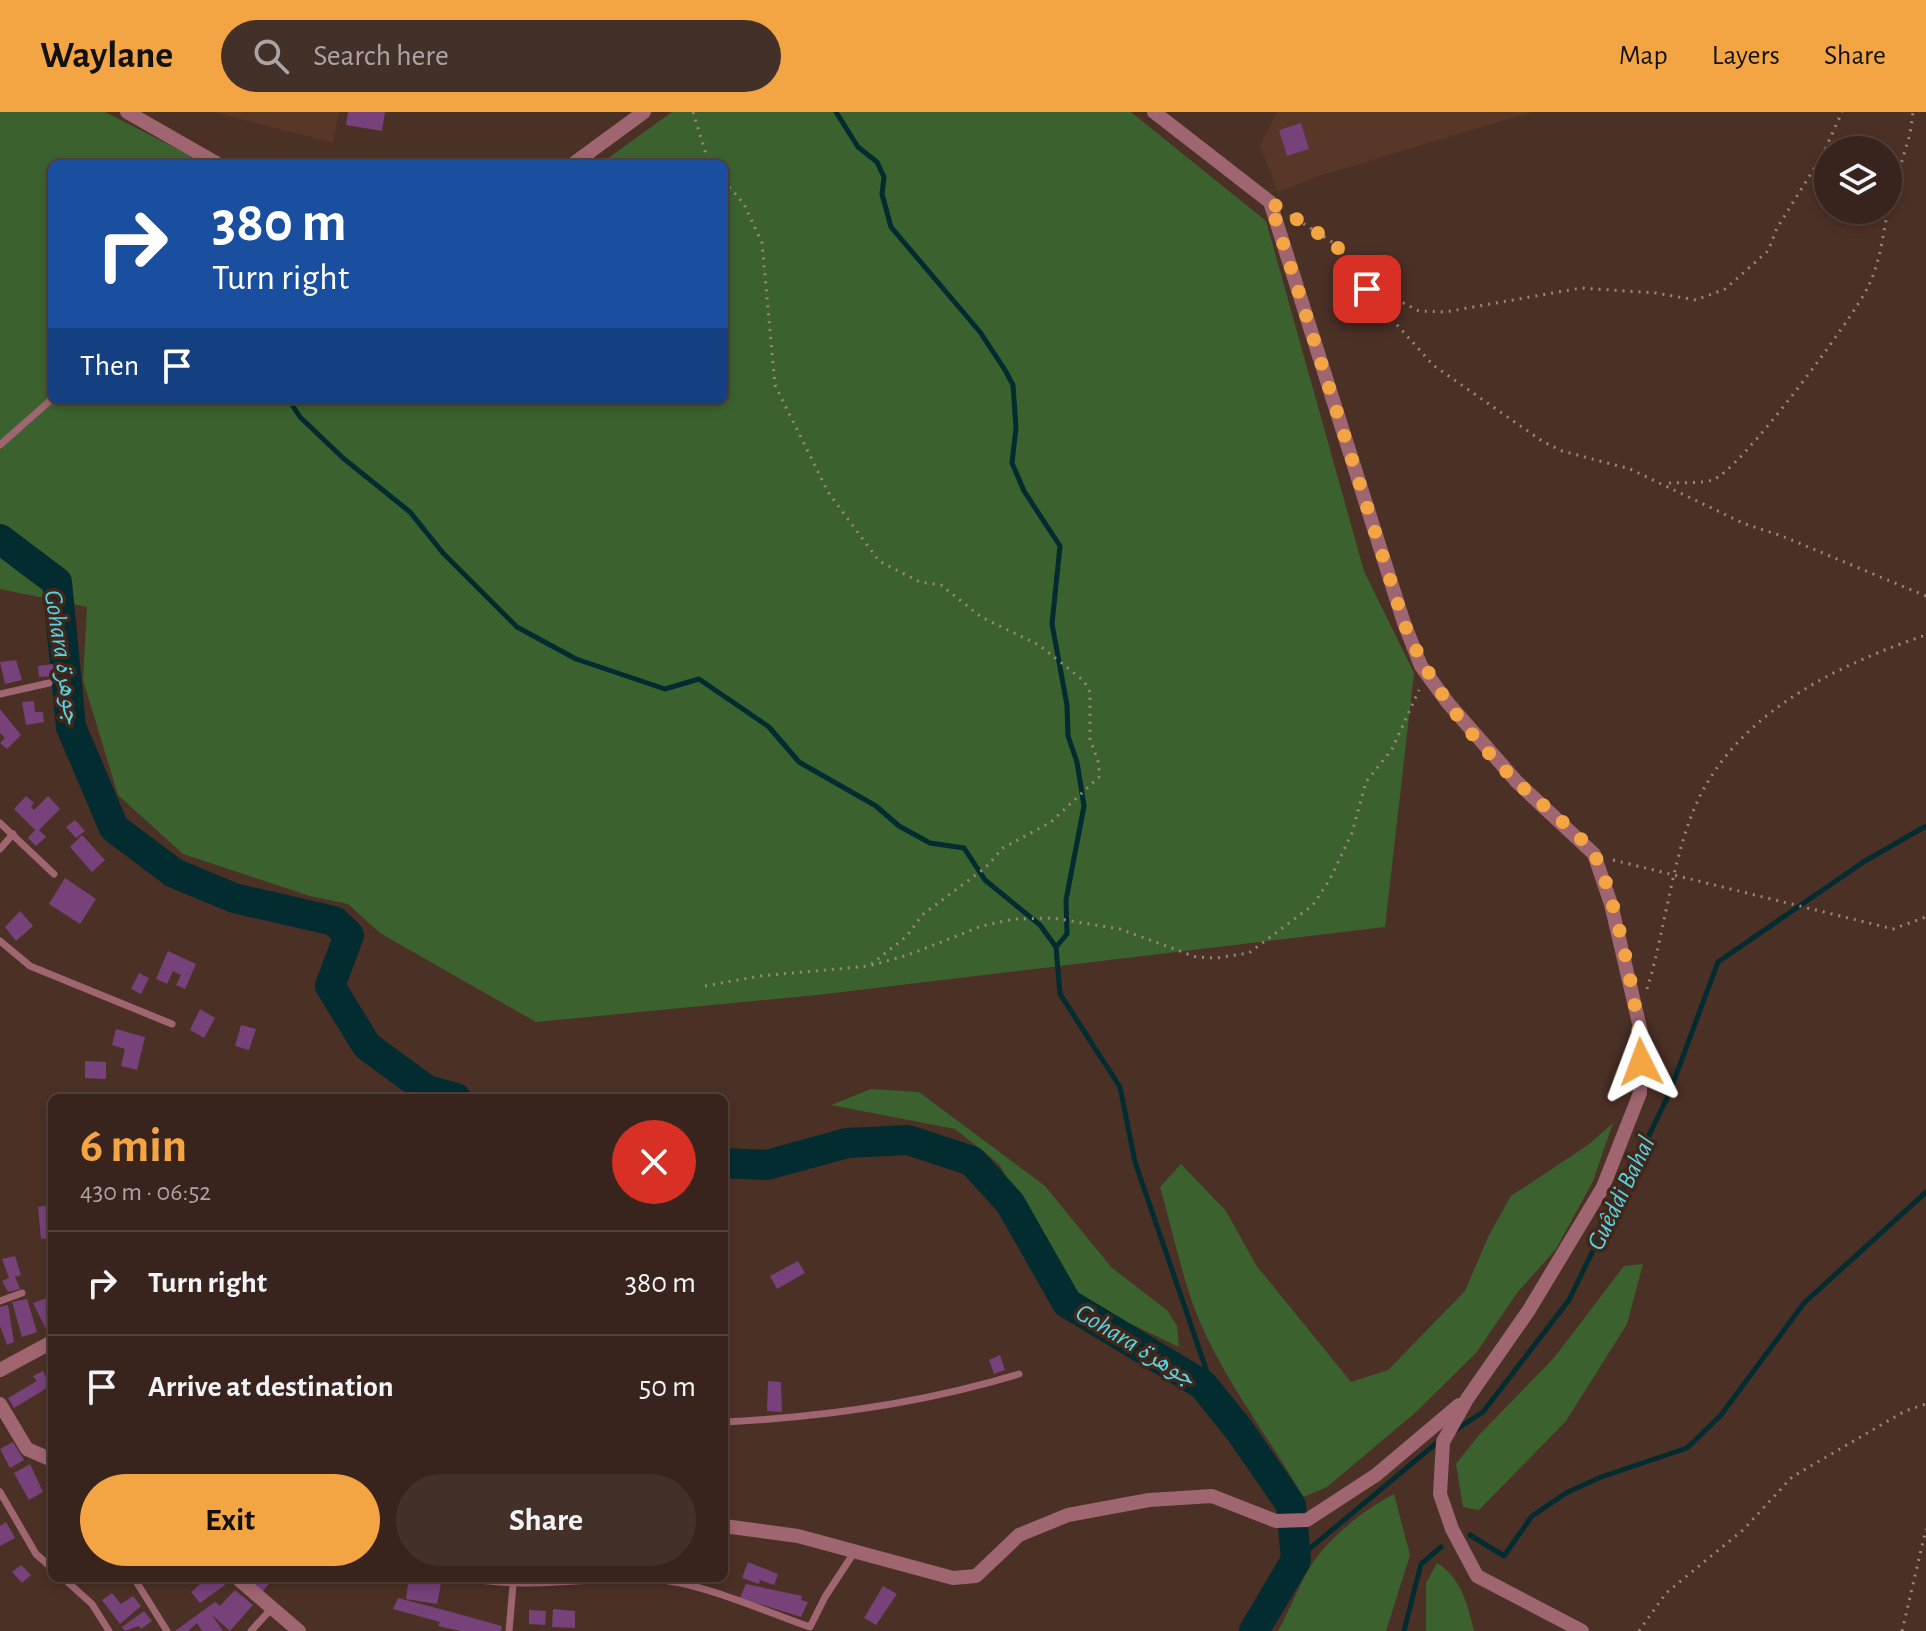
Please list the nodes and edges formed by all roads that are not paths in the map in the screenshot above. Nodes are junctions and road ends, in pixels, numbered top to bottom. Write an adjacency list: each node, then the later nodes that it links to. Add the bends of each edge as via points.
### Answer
1 (127, 112): 4 (street)
2 (644, 112): 5 (street)
3 (1154, 112): 21 (street, via 1270,202 1421,666 1517,782 1594,854 1611,904 1641,1032 1640,1093 1603,1187 1529,1310)
4 (211, 160)
5 (578, 160)
6 (48, 403): 7 (lane)
7 (0, 445)
8 (49, 683): 9 (lane)
9 (0, 694)
10 (0, 823): 11 (lane)
11 (13, 834): 12 (lane); 13 (lane)
12 (0, 849)
13 (54, 874)
14 (0, 941): 15 (lane, via 30,966)
15 (172, 1024)
16 (22, 1293): 17 (lane)
17 (0, 1301)
18 (48, 1344): 19 (street)
19 (0, 1370)
20 (1019, 1374): 23 (lane, via 912,1402)
21 (1467, 1399): 27 (street, via 1376,1475 1307,1520 1276,1521 1212,1496 1149,1500 1068,1515 1019,1535 976,1576 953,1578); 43 (street, via 1443,1442 1440,1494 1462,1553 1477,1576)
22 (0, 1404): 24 (street, via 27,1449)
23 (728, 1422)
24 (48, 1458)
25 (0, 1492): 28 (lane, via 36,1554)
26 (728, 1527): 27 (street)
27 (855, 1551): 37 (lane)
28 (48, 1564)
29 (67, 1582): 38 (lane, via 92,1604)
30 (136, 1582): 39 (lane)
31 (242, 1582): 36 (street)
32 (494, 1582): 35 (lane)
33 (584, 1582): 35 (lane)
34 (667, 1582): 37 (lane, via 729,1598)
35 (513, 1585): 42 (lane)
36 (272, 1608): 40 (lane); 41 (street)
37 (809, 1629)
38 (109, 1631)
39 (167, 1631)
40 (251, 1631)
41 (299, 1631)
42 (509, 1631)
43 (1582, 1631)

